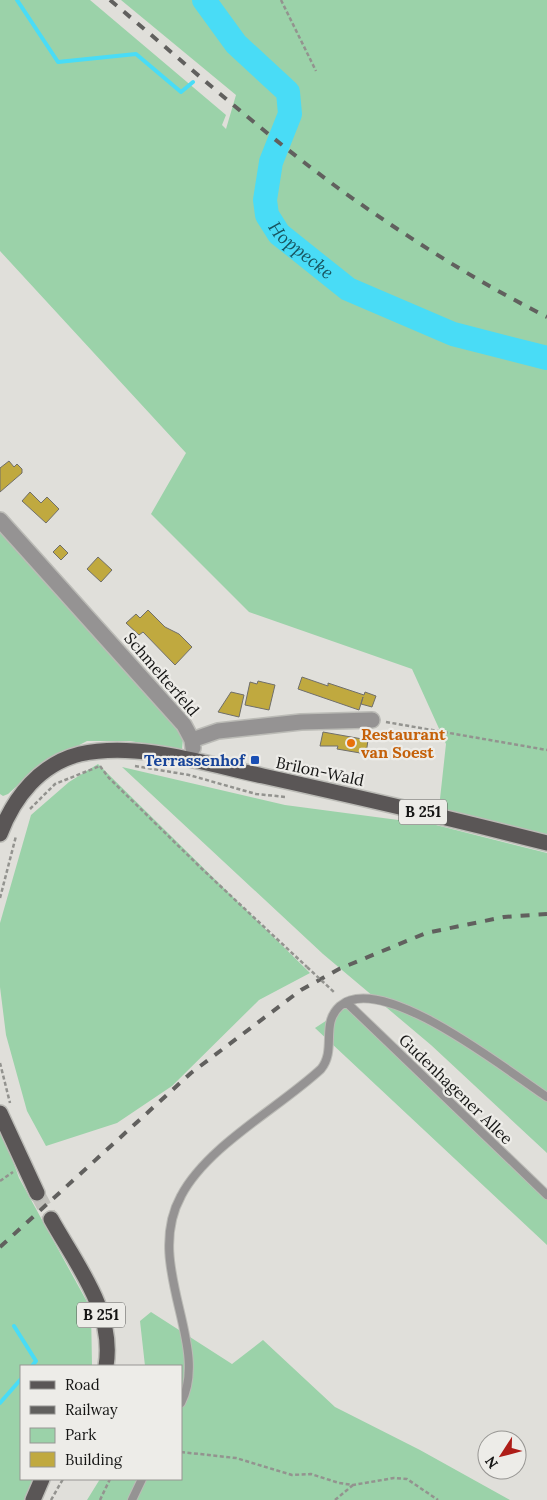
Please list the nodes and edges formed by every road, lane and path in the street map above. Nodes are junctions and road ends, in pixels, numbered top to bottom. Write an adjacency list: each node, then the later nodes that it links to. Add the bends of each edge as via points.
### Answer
1 (280, 0): 2 (path)
2 (316, 71)
3 (0, 520): 4 (street, Schmelterfeld, via 154,690 184,725 192,744 218,731 301,722)
4 (372, 720): 5 (path)
5 (547, 750)
6 (98, 759): 7 (path); 10 (path, via 55,784); 12 (main road, Brilon-Wald / B 251, via 60,762 36,777 15,802); 13 (main road, Brilon-Wald / B 251, via 131,751 194,762 373,800); 15 (path, bridge, via 109,778 200,868)
7 (109, 765)
8 (131, 766): 9 (path, via 189,775 256,794)
9 (289, 797)
10 (26, 815)
11 (16, 833): 14 (path)
12 (0, 834)
13 (547, 843)
14 (0, 898)
15 (336, 993)
16 (346, 1002): 17 (lane, via 366,998 402,1006); 20 (lane, Gudenhagener Allee); 23 (lane, via 330,1021 329,1055 321,1069 208,1160 180,1196 168,1241 169,1266 188,1369)
17 (547, 1097)
18 (0, 1113): 19 (main road)
19 (36, 1193)
20 (547, 1195)
21 (51, 1219): 22 (main road, B 251, via 100,1310 107,1341)
22 (106, 1365)
23 (182, 1400)
24 (182, 1452): 29 (path, via 236,1458 292,1475 312,1474)
25 (42, 1480): 30 (main road)
26 (62, 1480): 31 (path)
27 (110, 1480): 32 (path)
28 (142, 1480): 33 (lane)
29 (353, 1485): 34 (path); 35 (path, via 407,1479)
30 (33, 1500)
31 (51, 1500)
32 (100, 1500)
33 (132, 1500)
34 (335, 1500)
35 (438, 1500)

